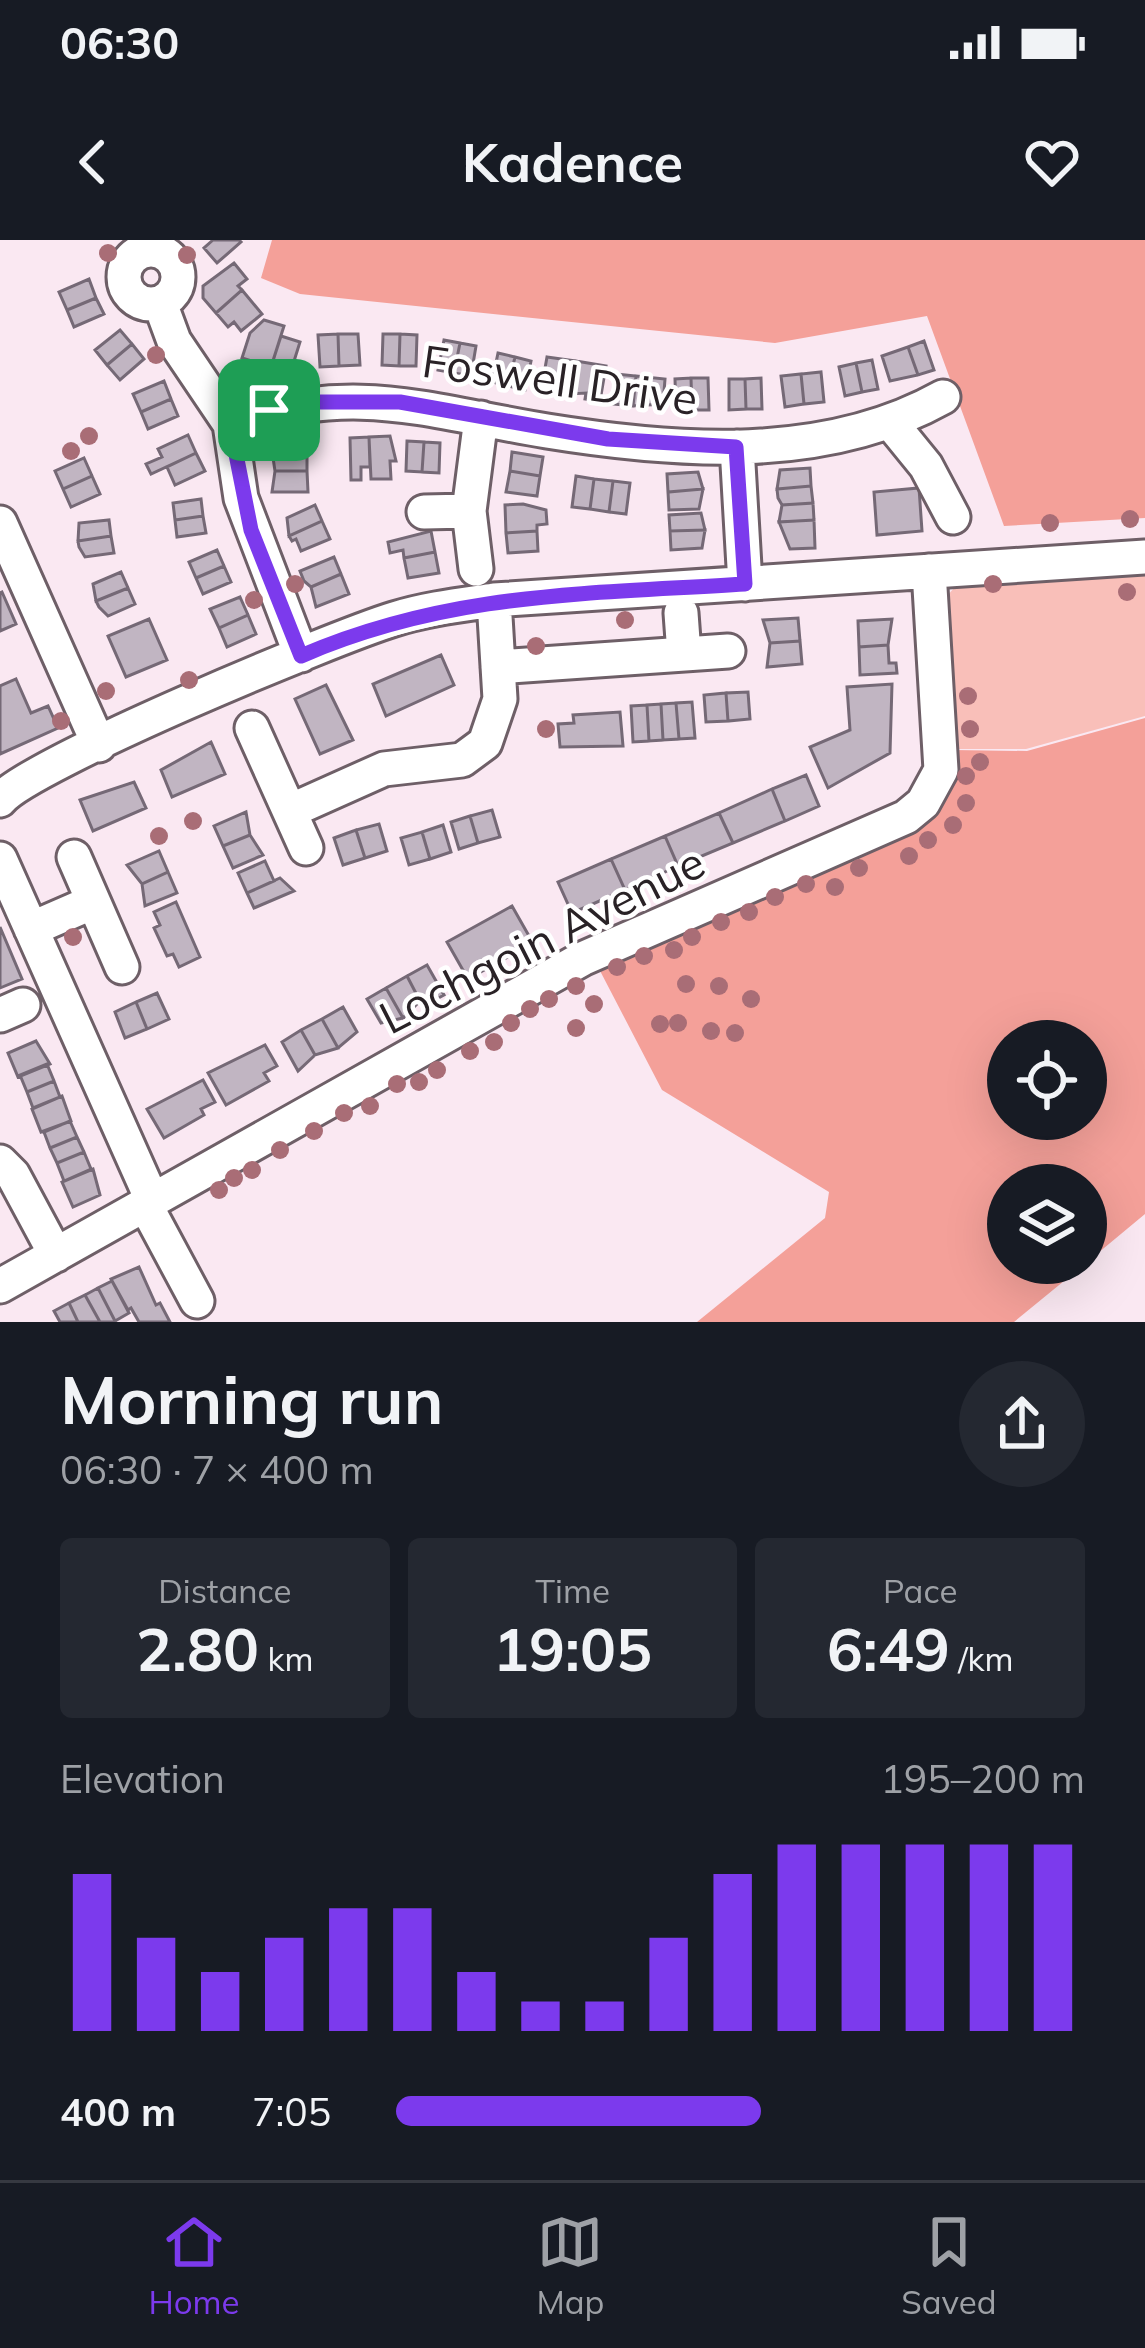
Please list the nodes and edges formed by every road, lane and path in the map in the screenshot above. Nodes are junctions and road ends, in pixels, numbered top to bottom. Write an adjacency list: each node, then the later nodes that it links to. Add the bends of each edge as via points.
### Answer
1 (160, 303): 5 (street, via 182,355)
2 (943, 397): 4 (street, Foswell Drive)
3 (481, 418): 5 (street, Foswell Drive, via 353,400 291,405); 6 (street, Foswell Drive, via 608,439); 7 (street)
4 (891, 423): 6 (street, Foswell Drive); 9 (street)
5 (230, 424): 19 (street, via 251,530)
6 (736, 447): 14 (street)
7 (469, 511): 8 (street); 12 (street)
8 (424, 512)
9 (953, 517)
10 (3, 539): 22 (street)
11 (1145, 557): 13 (street)
12 (476, 569)
13 (929, 571): 14 (street); 32 (street, Lochgoin Avenue, via 941,770 906,818 582,959)
14 (745, 584): 15 (street)
15 (494, 600): 19 (street, via 394,619); 20 (street)
16 (680, 613): 18 (street)
17 (728, 651): 18 (street)
18 (684, 654): 20 (street)
19 (301, 656): 22 (street)
20 (498, 667): 24 (street, via 493,730 462,760 384,769)
21 (252, 728): 24 (street)
22 (99, 745): 23 (street)
23 (0, 800)
24 (290, 811): 25 (street)
25 (306, 848)
26 (74, 856): 28 (street)
27 (0, 859): 29 (street)
28 (93, 902): 29 (street); 30 (street)
29 (31, 929): 32 (street)
30 (122, 968)
31 (0, 1162): 33 (street)
32 (149, 1204): 33 (street, Lochgoin Avenue); 35 (street)
33 (56, 1255): 34 (street, Lochgoin Avenue)
34 (0, 1286)
35 (197, 1301)

